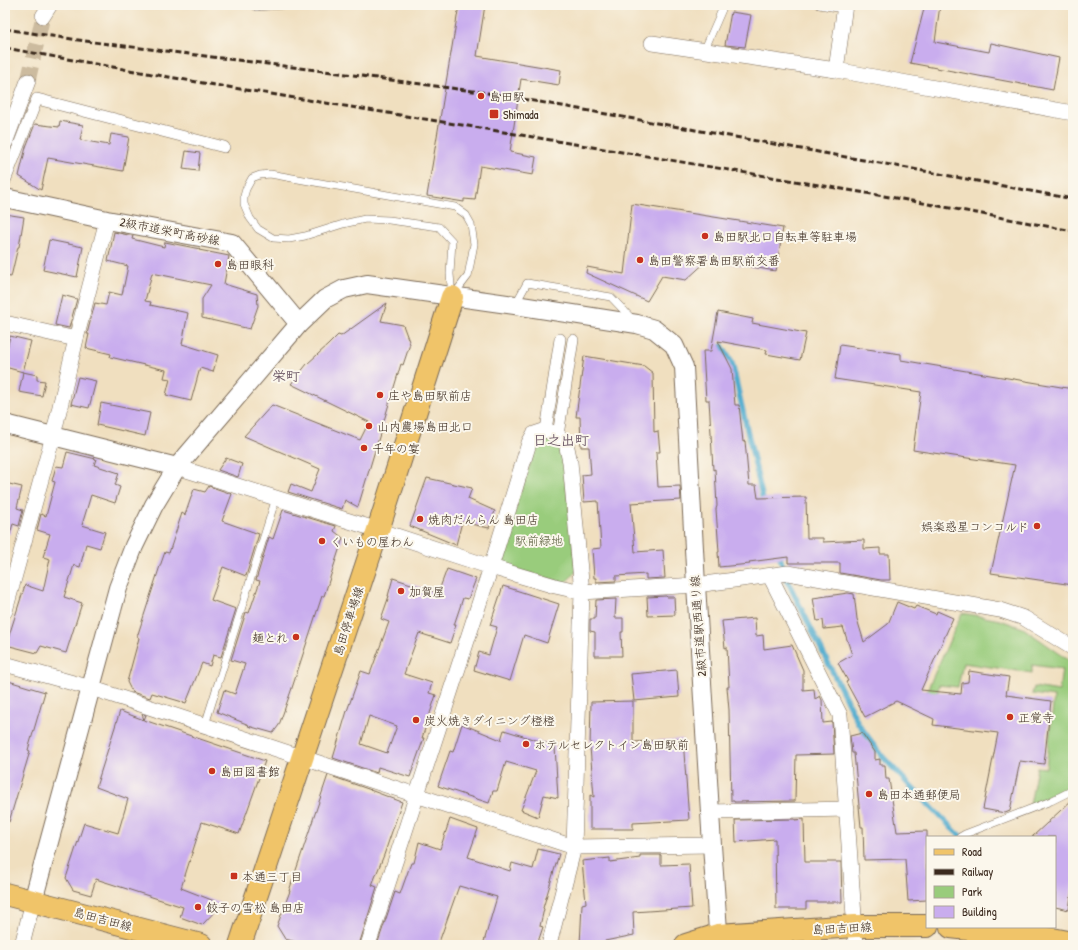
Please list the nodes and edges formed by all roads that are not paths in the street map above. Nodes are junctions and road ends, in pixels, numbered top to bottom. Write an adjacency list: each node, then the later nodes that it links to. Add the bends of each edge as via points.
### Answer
1 (254, 5): 2 (lane)
2 (284, 5)
3 (724, 5): 7 (lane)
4 (819, 5): 5 (lane)
5 (845, 7): 8 (street)
6 (652, 43): 7 (street)
7 (704, 51): 8 (street)
8 (836, 70): 10 (street)
9 (28, 81): 11 (street)
10 (1073, 113)
11 (5, 143)
12 (224, 147): 13 (street, via 37,99)
13 (5, 181)
14 (5, 198): 15 (street, 2級市道栄町高砂線)
15 (107, 220): 19 (street, 2級市道栄町高砂線, via 232,243); 22 (street)
16 (452, 297): 16 (lane, via 452,241 438,227 365,219 305,236 273,238 258,229 250,218 244,204 246,188 252,178 270,174 455,207 466,215 471,224 474,244 468,276); 17 (street); 19 (street, via 367,284 344,289 326,299); 29 (main road, 島田停車場線)
17 (515, 305): 20 (street); 20 (lane, via 528,283 611,297)
18 (5, 323): 22 (street)
19 (299, 324): 27 (street)
20 (637, 324): 32 (street, 2級市道駅西通り線, via 654,329 674,345 684,366)
21 (560, 338): 25 (street)
22 (76, 340): 26 (street)
23 (573, 340): 25 (street)
24 (5, 424): 26 (street)
25 (552, 432): 30 (street, via 534,434 529,443); 33 (street, via 566,443 570,462)
26 (53, 436): 27 (street); 34 (street)
27 (177, 467): 28 (street); 37 (street, via 154,505 134,546 118,588)
28 (276, 498): 29 (street); 38 (lane)
29 (378, 530): 30 (street); 39 (main road, 島田停車場線)
30 (491, 567): 33 (street); 41 (street)
31 (770, 576): 32 (street); 35 (street, via 788,573 1000,610 1024,618); 42 (street, via 840,716)
32 (696, 585): 33 (street); 43 (street, 2級市道駅西通り線)
33 (582, 592): 46 (street)
34 (5, 611)
35 (1073, 648)
36 (5, 664): 37 (street)
37 (91, 688): 38 (street); 48 (street)
38 (205, 725): 39 (street)
39 (303, 757): 41 (street); 57 (main road, 島田停車場線)
40 (1073, 790): 44 (lane)
41 (418, 795): 46 (street); 58 (street)
42 (847, 809): 43 (street); 51 (street)
43 (710, 812): 45 (street, 2級市道駅西通り線)
44 (962, 835)
45 (712, 845): 46 (street); 52 (street, 2級市道駅西通り線)
46 (574, 847): 59 (street)
47 (5, 894): 48 (main road, 島田吉田線)
48 (33, 901): 55 (street); 56 (main road, 島田吉田線)
49 (926, 926): 51 (main road, 島田吉田線)
50 (957, 928): 53 (main road)
51 (856, 936): 52 (main road, 島田吉田線)
52 (718, 940): 60 (main road, 島田吉田線)
53 (1047, 942): 54 (main road)
54 (1073, 943)
55 (22, 945)
56 (201, 945)
57 (240, 945)
58 (368, 945)
59 (549, 945)
60 (686, 945)

